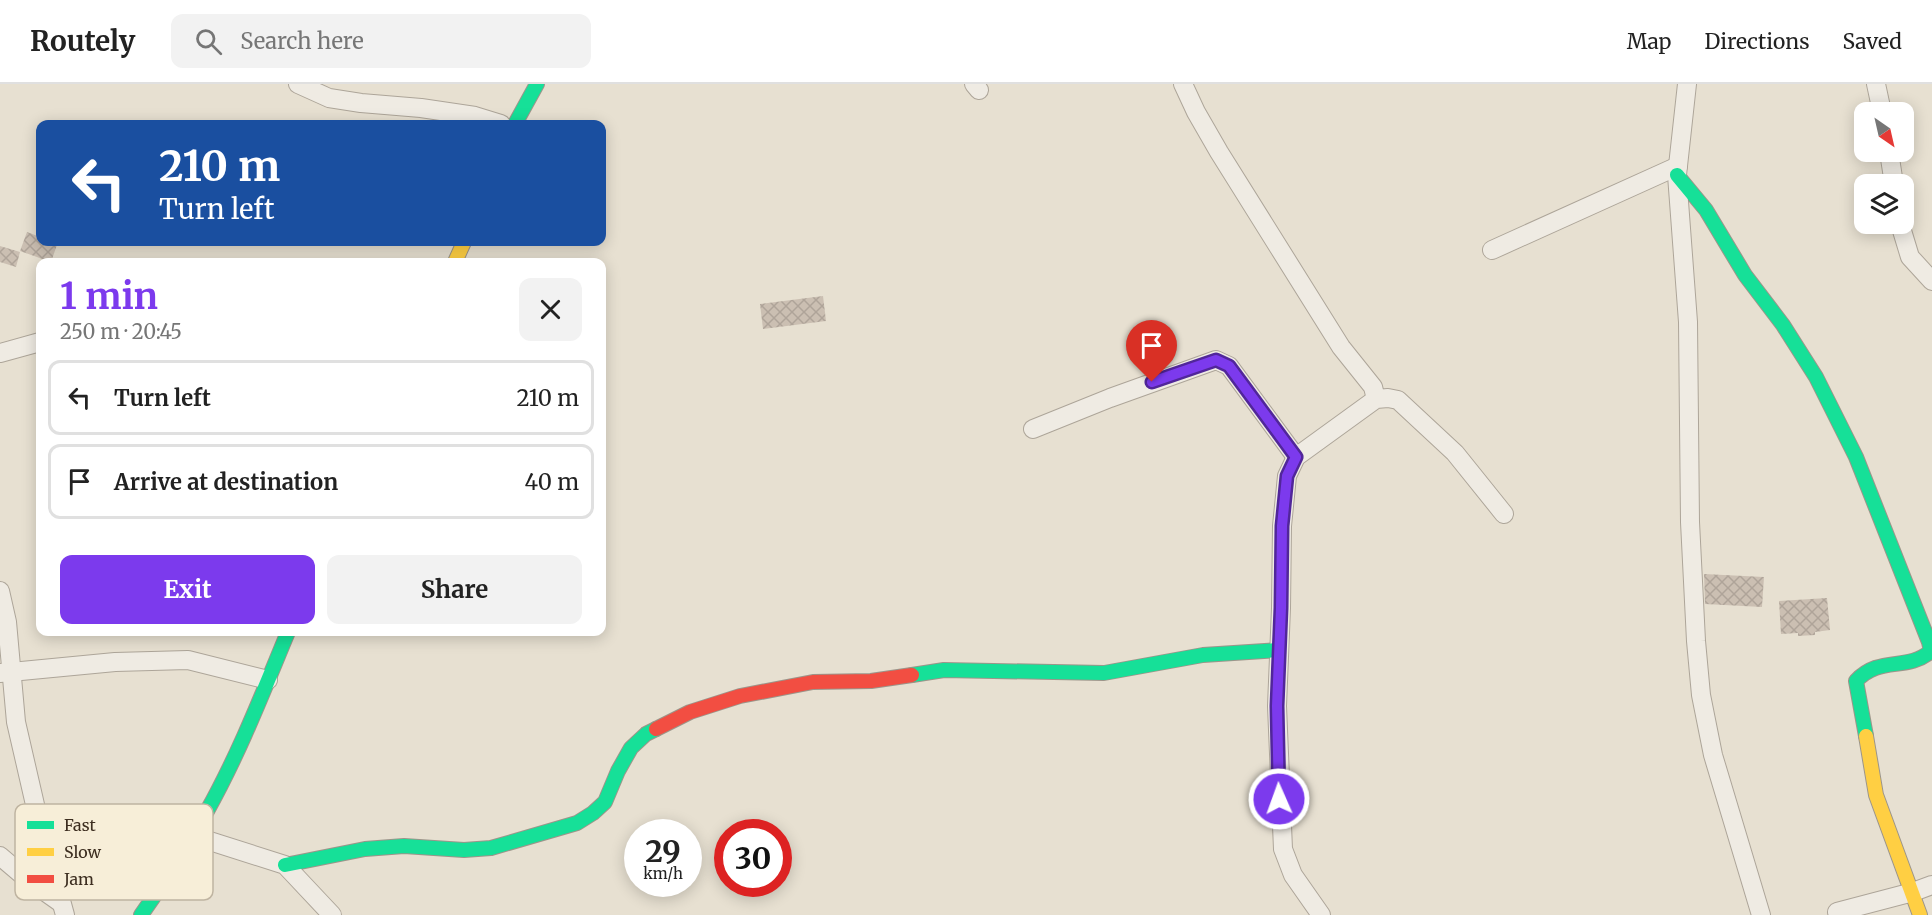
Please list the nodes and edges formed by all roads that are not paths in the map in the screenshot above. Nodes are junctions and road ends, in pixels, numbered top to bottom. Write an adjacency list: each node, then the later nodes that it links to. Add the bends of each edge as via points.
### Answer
1 (298, 84): 7 (street, via 328,98)
2 (537, 84): 8 (street)
3 (1183, 84): 15 (street, via 1219,152 1341,346 1373,387)
4 (1687, 84): 9 (street)
5 (1876, 84): 6 (street)
6 (1880, 102)
7 (488, 120)
8 (517, 120)
9 (1677, 170): 11 (street); 31 (street, via 1816,377 1856,457 1929,642 1931,651 1925,657 1865,671 1856,681 1876,795); 37 (street, via 1688,322 1690,522 1701,695 1713,755)
10 (1903, 234): 12 (street, via 1910,257)
11 (1492, 250)
12 (1930, 277)
13 (36, 343): 14 (street)
14 (0, 353)
15 (1376, 399): 17 (street); 18 (street, via 1398,400 1461,459)
16 (1033, 429): 17 (street, via 1216,360 1229,366)
17 (1296, 457): 21 (street, via 1287,476 1282,526)
18 (1503, 514)
19 (0, 591): 22 (street, via 7,622)
20 (286, 636): 23 (street)
21 (1279, 650): 28 (street, via 1203,655 1104,673 944,670 871,681 813,682 740,696 690,712 646,734 631,747 605,802 577,823 491,848 365,849); 36 (street, via 1277,716 1283,849 1293,875)
22 (6, 673): 23 (street, via 115,662 188,660); 24 (street)
23 (268, 680): 25 (street)
24 (35, 804)
25 (211, 804)
26 (213, 842): 28 (street)
27 (0, 856): 29 (street)
28 (285, 865): 35 (street)
29 (15, 869)
30 (1932, 885): 31 (street)
31 (1913, 892): 33 (street); 38 (street)
32 (151, 900): 34 (street)
33 (1837, 912)
34 (141, 915)
35 (332, 915)
36 (1321, 915)
37 (1761, 915)
38 (1920, 915)

